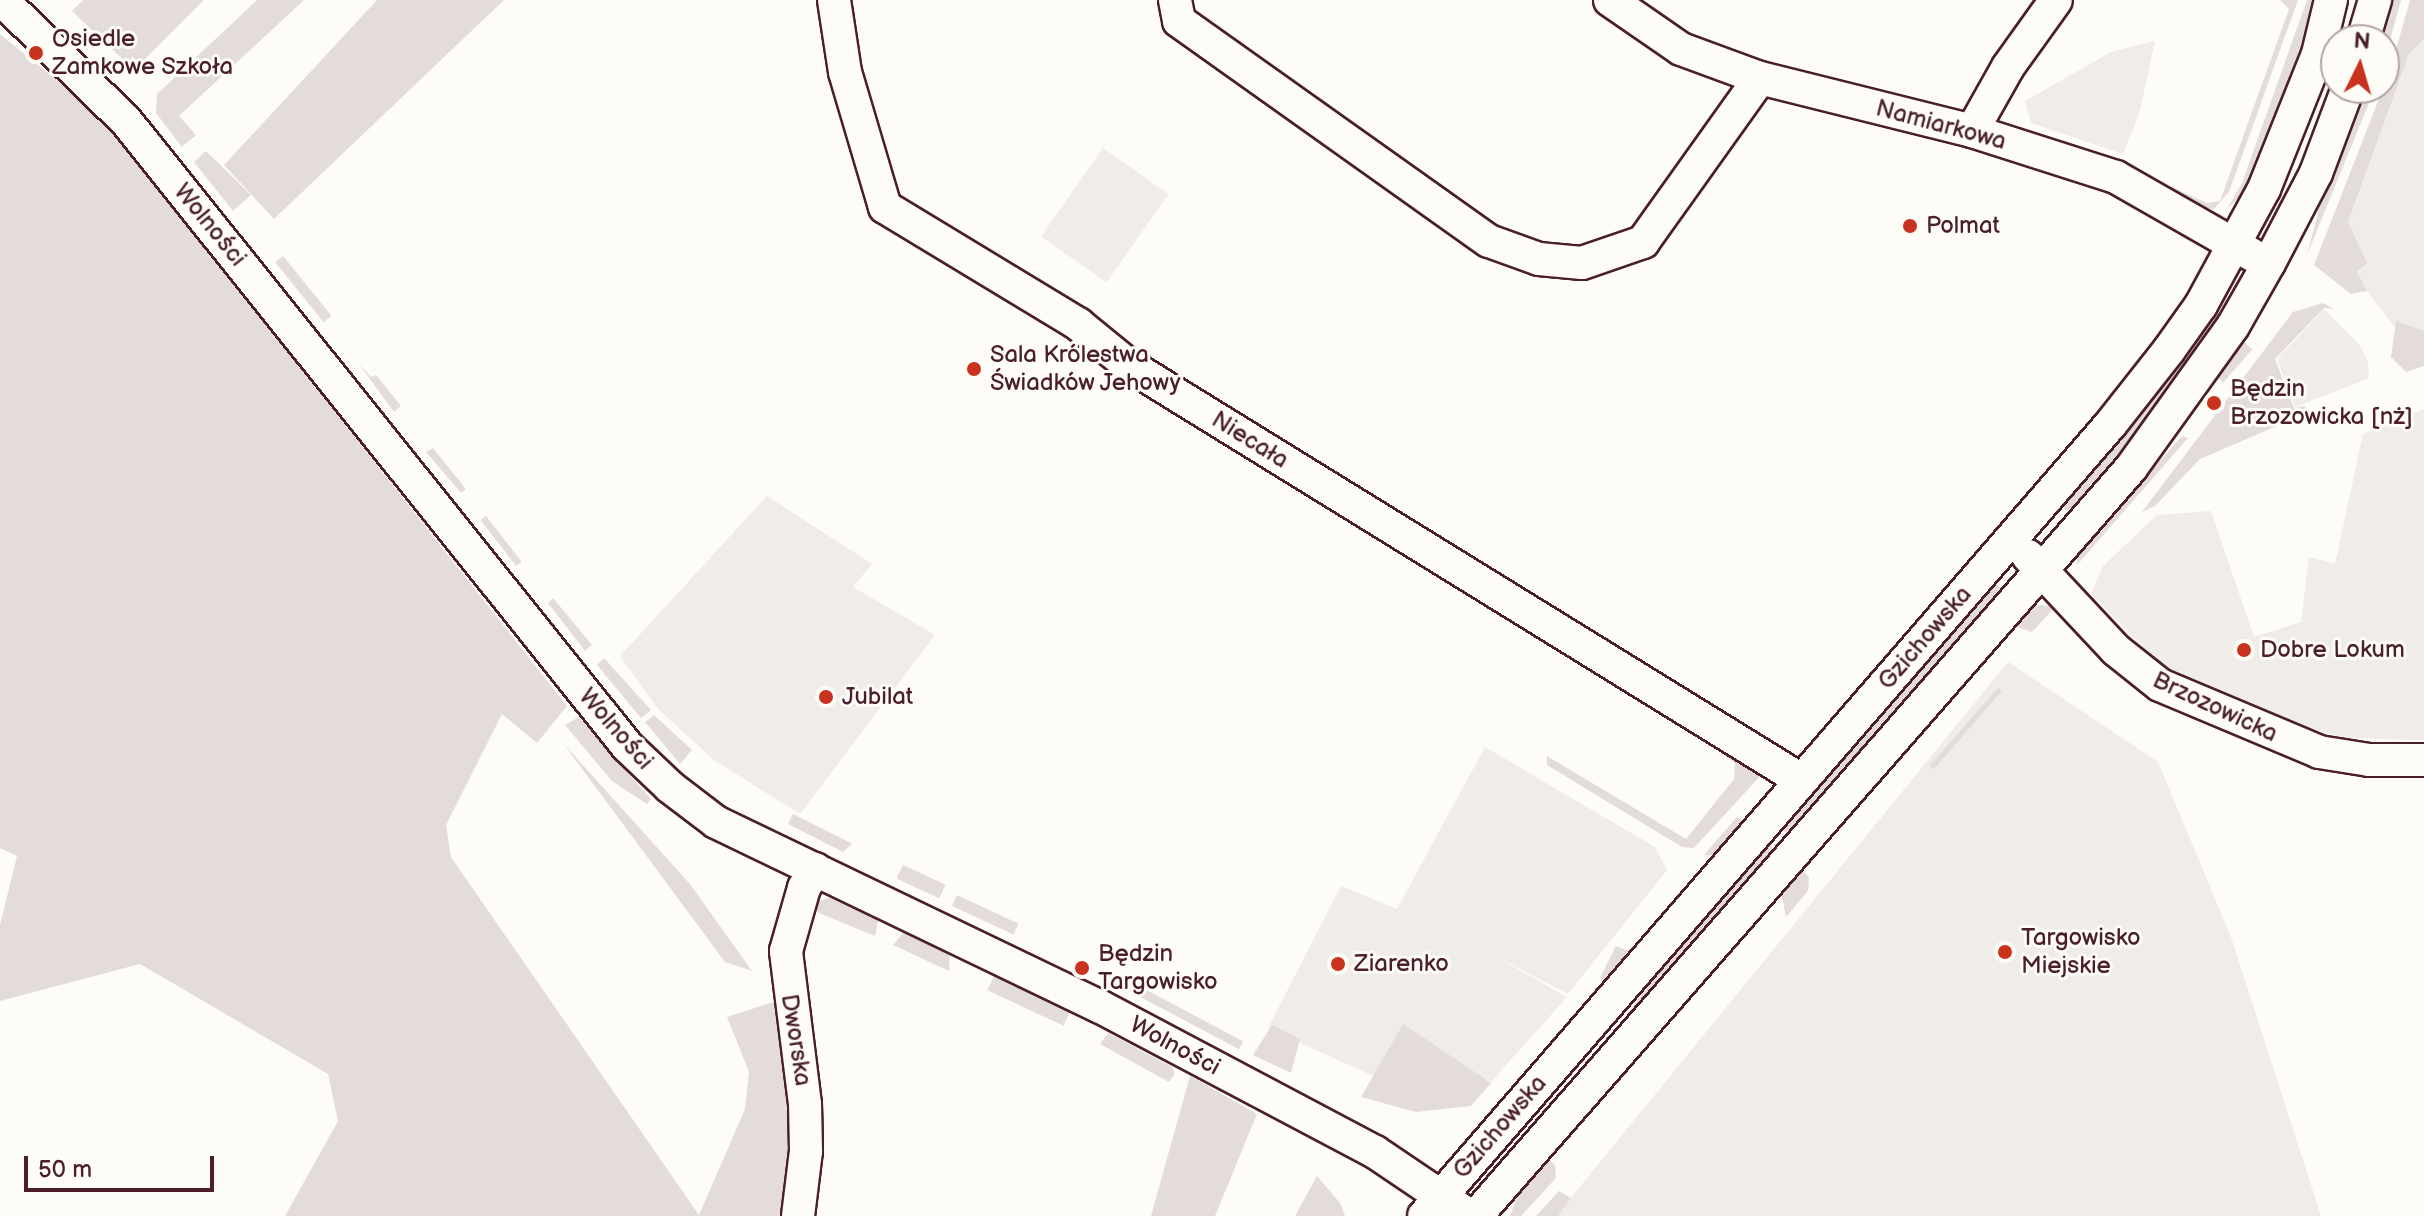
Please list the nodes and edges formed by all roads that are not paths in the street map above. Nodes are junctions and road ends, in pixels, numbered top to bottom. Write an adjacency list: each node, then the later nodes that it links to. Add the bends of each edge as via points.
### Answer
1 (2, 0): 18 (street, Wolności, via 126,121 627,746 716,822)
2 (834, 0): 17 (street, Niecała, via 845,72 885,207 1078,324 1127,364)
3 (1175, 0): 9 (street, via 1179,21 1489,241 1539,259 1582,263 1643,242 1753,95)
4 (1610, 0): 9 (street, Namiarkowa, via 1681,49)
5 (2056, 0): 11 (street, via 2008,67)
6 (2331, 0): 12 (street, Gzichowska, via 2318,54 2264,189)
7 (2375, 0): 8 (street)
8 (2368, 24)
9 (1760, 78): 11 (street, Namiarkowa)
10 (2342, 104): 13 (street, Gzichowska, via 2316,173)
11 (1972, 131): 12 (street, Namiarkowa, via 2116,177)
12 (2234, 247): 13 (street, Namiarkowa); 14 (street, Gzichowska, via 2169,350)
13 (2269, 263): 15 (street, Gzichowska, via 2184,397 2131,468)
14 (2011, 540): 15 (street, Brzozowicka); 17 (street, Gzichowska)
15 (2042, 568): 16 (street, Brzozowicka, via 2116,650 2160,685 2319,752 2369,760); 22 (street, Gzichowska, via 1835,812)
16 (2424, 760)
17 (1801, 780): 19 (street, Gzichowska)
18 (815, 869): 19 (street, Wolności, via 1110,1012 1375,1152); 20 (street, Dworska, via 804,888 786,951 805,1104)
19 (1433, 1205): 21 (street, Wolności)
20 (798, 1216)
21 (1470, 1216)
22 (1476, 1216)

